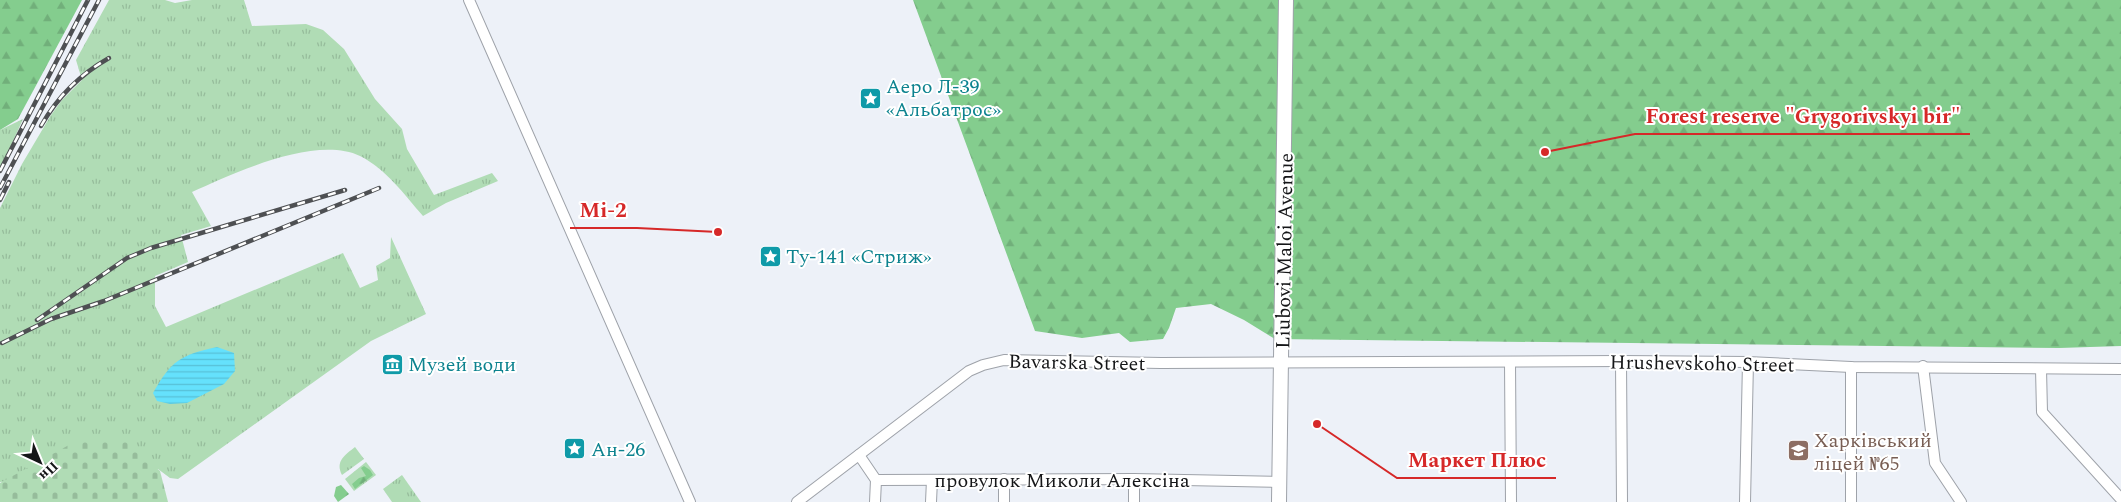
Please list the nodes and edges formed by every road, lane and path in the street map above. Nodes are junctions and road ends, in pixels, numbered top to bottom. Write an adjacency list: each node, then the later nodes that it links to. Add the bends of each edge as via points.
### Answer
1 (469, 0): 18 (street)
2 (1286, 0): 4 (main road, Liubovi Maloi Avenue)
3 (1621, 361): 5 (street, Hrushevskoho Street); 6 (street, Hrushevskoho Street); 26 (street)
4 (1282, 362): 5 (street, Hrushevskoho Street); 11 (street, Bavarska Street, via 1004,360 969,371); 16 (main road, Liubovi Maloi Avenue)
5 (1510, 362): 25 (street)
6 (1748, 362): 8 (street, Hrushevskoho Street); 27 (street)
7 (1924, 366): 8 (street, Hrushevskoho Street); 9 (street, Hrushevskoho Street); 29 (street, via 1935,463)
8 (1851, 367): 28 (street)
9 (2041, 369): 10 (street, Hrushevskoho Street); 17 (street, via 2042,412)
10 (2121, 369)
11 (859, 454): 14 (street); 19 (street, Bavarska Street)
12 (1004, 479): 13 (street, провулок Миколи Алексіна); 15 (street, провулок Миколи Алексіна); 22 (street)
13 (1134, 479): 16 (street, провулок Миколи Алексіна); 23 (street)
14 (876, 480): 15 (street, провулок Миколи Алексіна); 20 (street)
15 (932, 480): 21 (street)
16 (1280, 482): 24 (main road, Liubovi Maloi Avenue)
17 (2121, 499)
18 (690, 502)
19 (797, 502)
20 (875, 502)
21 (931, 502)
22 (1004, 502)
23 (1134, 502)
24 (1279, 502)
25 (1511, 502)
26 (1622, 502)
27 (1745, 502)
28 (1851, 502)
29 (1961, 502)

